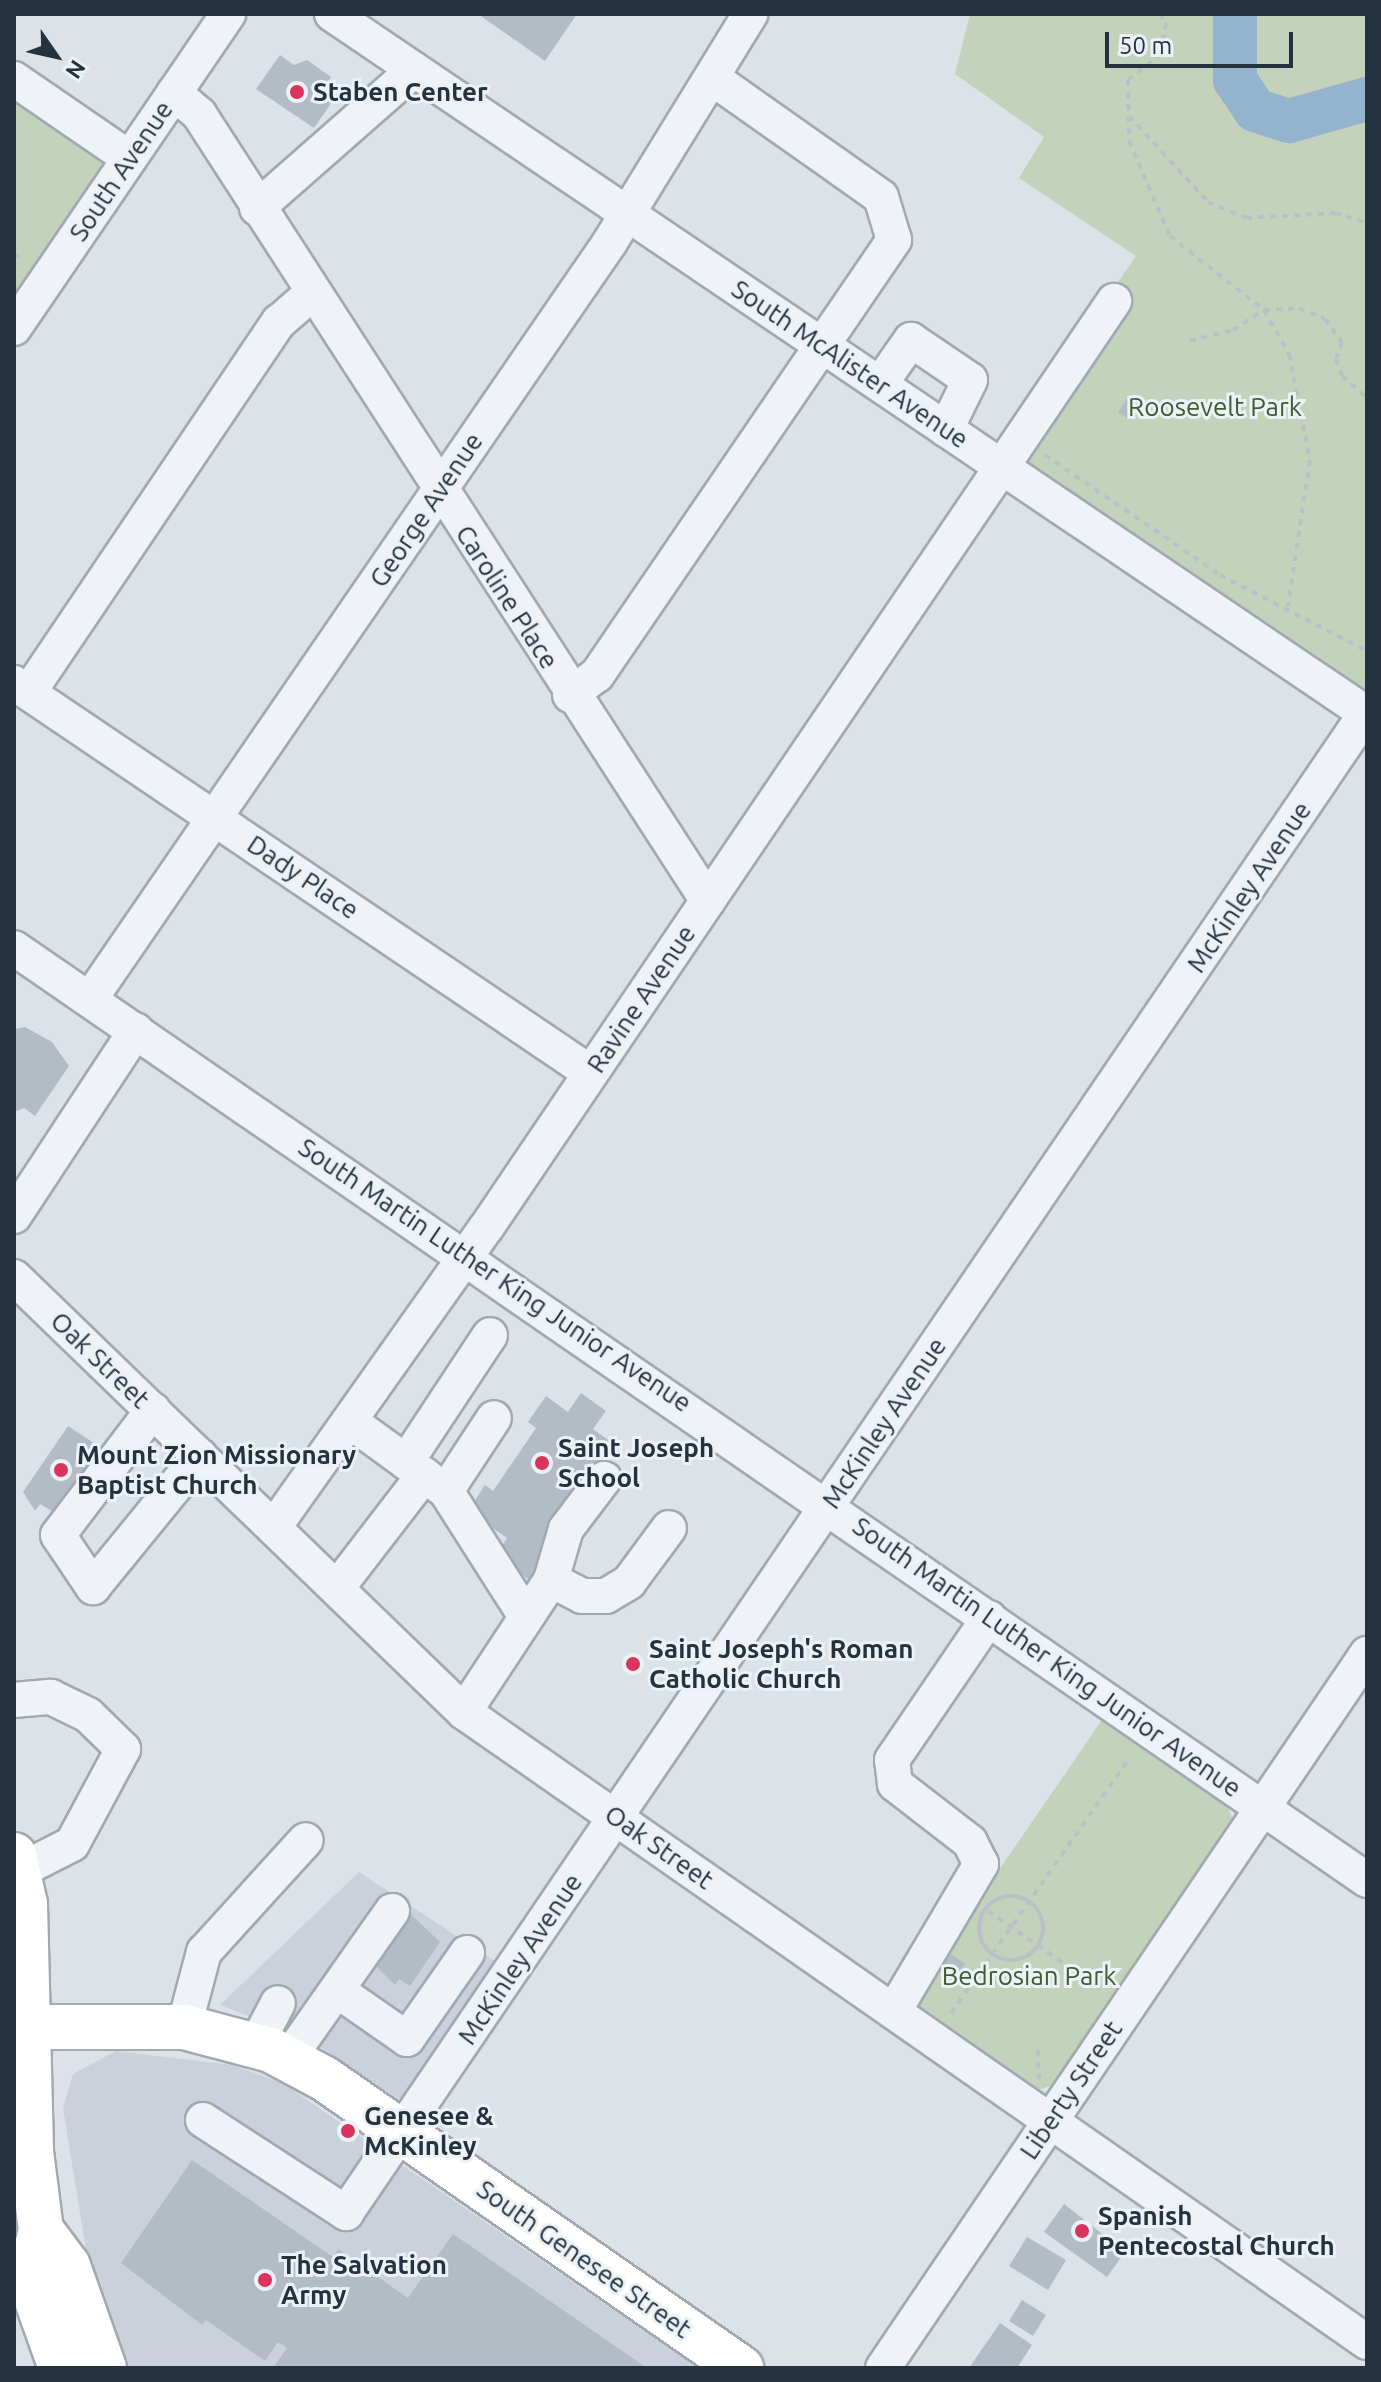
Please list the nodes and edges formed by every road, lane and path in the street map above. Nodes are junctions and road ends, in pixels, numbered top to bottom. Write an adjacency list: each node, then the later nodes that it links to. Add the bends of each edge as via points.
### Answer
1 (228, 14): 8 (street, South Avenue)
2 (332, 14): 5 (street, South McAlister Avenue)
3 (1160, 14): 9 (path, via 1166,23 1161,54 1128,80)
4 (741, 17): 7 (street, George Avenue)
5 (414, 70): 11 (street); 12 (street, South McAlister Avenue)
6 (14, 79): 10 (street)
7 (715, 80): 12 (street, George Avenue); 21 (street, via 869,186 894,220 891,246)
8 (174, 93): 10 (street, South Avenue); 11 (street, Caroline Place, via 199,114)
9 (1129, 116): 13 (path, via 1208,202 1246,218 1335,213); 18 (path, via 1136,164 1170,236)
10 (129, 158): 19 (street, South Avenue)
11 (257, 208): 16 (street, Caroline Place)
12 (628, 214): 21 (street, South McAlister Avenue); 27 (street, George Avenue)
13 (1367, 223)
14 (14, 254): 15 (path)
15 (22, 260)
16 (311, 294): 27 (street, Caroline Place); 30 (street, via 279,322)
17 (1114, 301): 26 (street, Ravine Avenue)
18 (1264, 310): 20 (path, via 1233,330); 23 (path, via 1299,308 1325,319 1342,342 1336,359 1342,376); 28 (path, via 1289,354 1310,460)
19 (14, 328)
20 (1190, 341)
21 (822, 344): 22 (street, South McAlister Avenue); 31 (street, via 597,675)
22 (880, 384): 24 (street, South McAlister Avenue); 24 (street, via 911,340 935,356 971,388)
23 (1367, 398)
24 (946, 429): 26 (street, South McAlister Avenue)
25 (1036, 449): 28 (path, via 1220,575)
26 (1002, 466): 32 (street, South McAlister Avenue); 34 (street, Ravine Avenue)
27 (439, 491): 31 (street, Caroline Place); 33 (street, George Avenue)
28 (1288, 606): 29 (path)
29 (1367, 651)
30 (21, 688): 33 (street, Dady Place)
31 (570, 695): 34 (street, Caroline Place)
32 (1367, 714): 49 (street, McKinley Avenue)
33 (213, 819): 36 (street, George Avenue); 38 (street, Dady Place)
34 (708, 901): 38 (street, Ravine Avenue)
35 (14, 948): 36 (street, South Martin Luther King Junior Avenue)
36 (90, 999): 37 (street, South Martin Luther King Junior Avenue)
37 (136, 1030): 39 (street); 40 (street, South Martin Luther King Junior Avenue)
38 (591, 1073): 40 (street, Ravine Avenue)
39 (14, 1216)
40 (467, 1254): 45 (street, Ravine Avenue); 49 (street, South Martin Luther King Junior Avenue)
41 (14, 1277): 43 (street, Oak Street)
42 (490, 1335): 47 (street)
43 (153, 1410): 46 (street, Oak Street); 46 (street, via 58,1535 93,1587)
44 (494, 1418): 47 (street)
45 (351, 1422): 47 (street); 50 (street, Ravine Avenue)
46 (200, 1456): 50 (street, Oak Street)
47 (425, 1476): 53 (street); 54 (street)
48 (604, 1479): 52 (street, via 566,1529)
49 (828, 1505): 55 (street, South Martin Luther King Junior Avenue); 61 (street, McKinley Avenue)
50 (274, 1527): 53 (street, Oak Street)
51 (669, 1528): 52 (street, via 629,1582 606,1596 582,1596)
52 (551, 1580): 54 (street)
53 (337, 1588): 58 (street, Oak Street)
54 (525, 1615): 58 (street)
55 (989, 1618): 60 (street, South Martin Luther King Junior Avenue); 77 (street, via 892,1760 895,1784 970,1842 981,1864)
56 (1367, 1654): 60 (street, Liberty Street)
57 (14, 1700): 63 (street, via 51,1697 88,1715 123,1749 72,1844)
58 (464, 1712): 61 (street, Oak Street)
59 (1130, 1757): 65 (path)
60 (1264, 1808): 64 (street, South Martin Luther King Junior Avenue); 87 (street, Liberty Street)
61 (615, 1817): 76 (street, McKinley Avenue); 77 (street, Oak Street)
62 (306, 1840): 80 (street, via 204,1952)
63 (16, 1863): 79 (main road)
64 (1367, 1880)
65 (1030, 1901): 66 (path, via 1011,1895); 68 (path); 69 (path, via 1043,1919)
66 (985, 1909): 68 (path); 71 (path, via 981,1939)
67 (392, 1911): 74 (street)
68 (1012, 1928): 69 (path); 71 (path)
69 (1038, 1946): 71 (path, via 1015,1960); 73 (path)
70 (467, 1953): 72 (street)
71 (994, 1955): 78 (path)
72 (446, 1984): 76 (street); 81 (street)
73 (1101, 1989)
74 (338, 1991): 81 (street); 83 (street)
75 (278, 2003): 83 (street)
76 (485, 2010): 85 (street, McKinley Avenue)
77 (894, 2011): 87 (street, Oak Street)
78 (951, 2013)
79 (21, 2027): 80 (main road, South Genesee Street); 89 (main road)
80 (184, 2027): 83 (main road, South Genesee Street)
81 (407, 2039): 85 (street)
82 (1038, 2050): 84 (path)
83 (272, 2052): 88 (main road, South Genesee Street)
84 (1041, 2076)
85 (439, 2077): 88 (street, McKinley Avenue)
86 (203, 2120): 88 (street, McKinley Avenue, via 346,2213)
87 (1050, 2120): 90 (street, Oak Street); 94 (street, Liberty Street)
88 (401, 2132): 93 (main road, South Genesee Street)
89 (41, 2230): 91 (main road, via 29,2278); 92 (main road, via 68,2266)
90 (1367, 2342)
91 (61, 2368)
92 (104, 2368)
93 (741, 2368)
94 (883, 2368)

